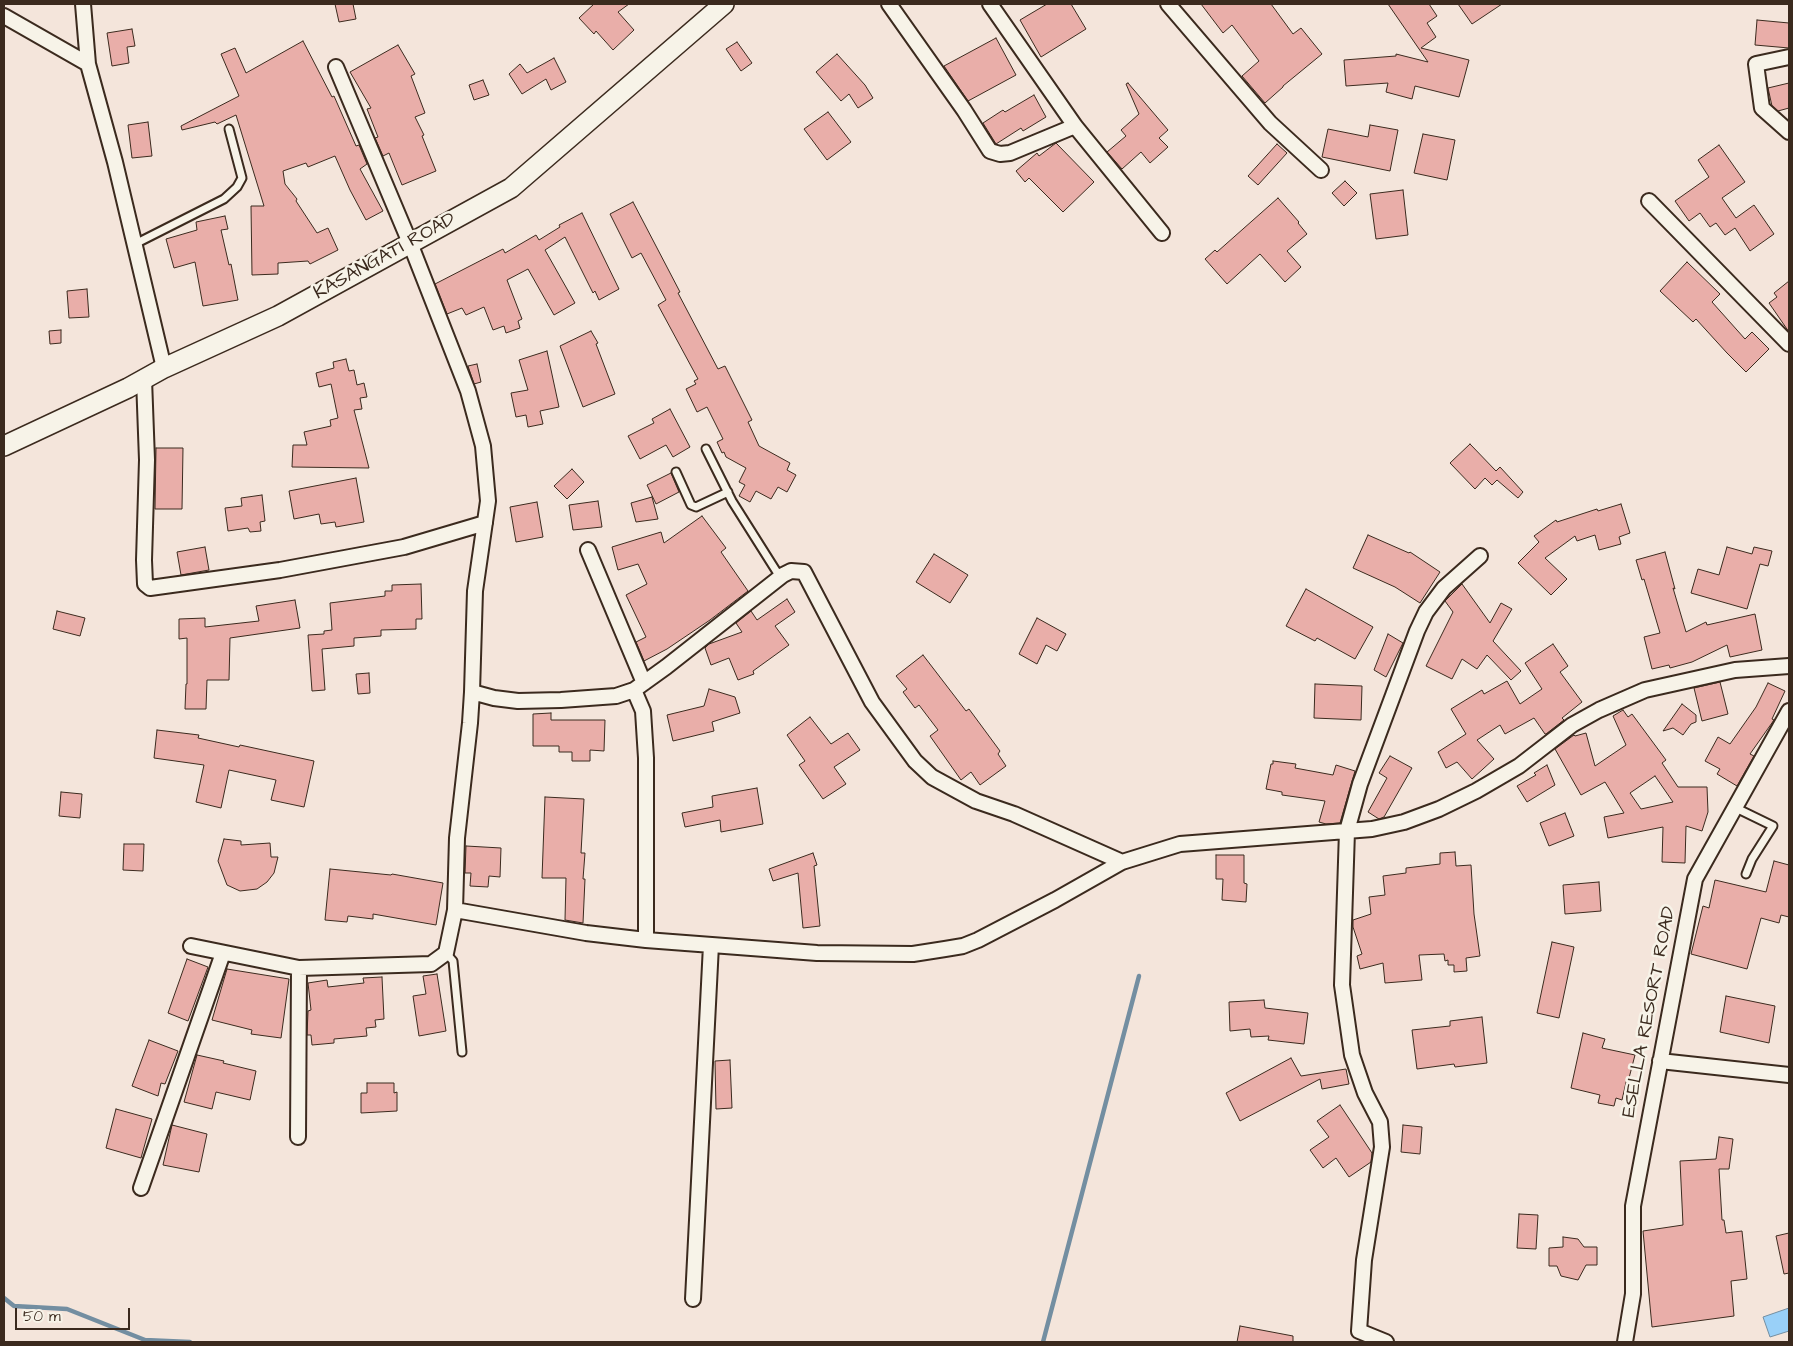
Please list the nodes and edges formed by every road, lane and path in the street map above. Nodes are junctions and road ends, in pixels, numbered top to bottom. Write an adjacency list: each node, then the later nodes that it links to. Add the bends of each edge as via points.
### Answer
1 (83, 4): 8 (street)
2 (724, 4): 16 (street, KASANGATI ROAD, via 511,188)
3 (889, 4): 10 (street, via 990,151 1010,153)
4 (990, 4): 10 (street)
5 (1168, 4): 13 (street, via 1270,123)
6 (4, 16): 8 (street)
7 (1789, 57): 12 (street, via 1756,64 1762,108)
8 (88, 64): 17 (street)
9 (336, 66): 16 (street)
10 (1075, 126): 15 (street)
11 (229, 129): 17 (lane, via 242,178 238,187 224,199)
12 (1789, 132)
13 (1321, 170)
14 (1648, 201): 18 (street)
15 (1162, 233)
16 (410, 243): 19 (street, KASANGATI ROAD, via 278,316); 25 (street, via 468,391 483,446 488,501)
17 (135, 244): 19 (street)
18 (1789, 344)
19 (164, 368): 20 (street, KASANGATI ROAD)
20 (144, 379): 21 (street, KASANGATI ROAD); 25 (street, via 147,460 144,560 145,584 150,588 280,570 404,547)
21 (4, 446)
22 (706, 450): 24 (lane)
23 (676, 472): 24 (lane, via 691,505 696,507)
24 (728, 492): 28 (lane)
25 (485, 523): 31 (street, via 475,591)
26 (588, 550): 30 (street)
27 (1480, 556): 34 (street, via 1444,588 1426,612 1384,717)
28 (780, 577): 30 (street); 35 (street, via 797,570 808,576 872,702 915,761 932,777 976,801 1014,814)
29 (1789, 666): 34 (street, via 1735,670 1645,690 1572,725 1519,766 1439,809 1380,828)
30 (639, 687): 31 (street, via 616,696 552,700 518,701); 38 (street, via 646,758)
31 (472, 692): 37 (street, via 457,838)
32 (1789, 711): 33 (street, ESELLA RESORT ROAD)
33 (1736, 808): 36 (lane, via 1773,826); 45 (street, ESELLA RESORT ROAD, via 1695,879)
34 (1347, 831): 35 (street, via 1180,844); 50 (street, via 1342,985 1352,1055 1380,1122 1382,1147 1364,1260 1359,1331)
35 (1122, 862): 39 (street, via 963,946 913,954 817,953)
36 (1746, 874)
37 (455, 910): 38 (street); 42 (street)
38 (646, 940): 39 (street)
39 (711, 945): 49 (street)
40 (191, 946): 41 (street)
41 (223, 953): 43 (street); 48 (street)
42 (446, 953): 43 (street, via 431,964); 44 (lane, via 453,961)
43 (299, 968): 47 (street)
44 (462, 1052)
45 (1660, 1061): 46 (street); 51 (street, ESELLA RESORT ROAD, via 1633,1206 1633,1294)
46 (1789, 1075)
47 (298, 1137)
48 (141, 1188)
49 (693, 1299)
50 (1386, 1342)
51 (1625, 1342)

